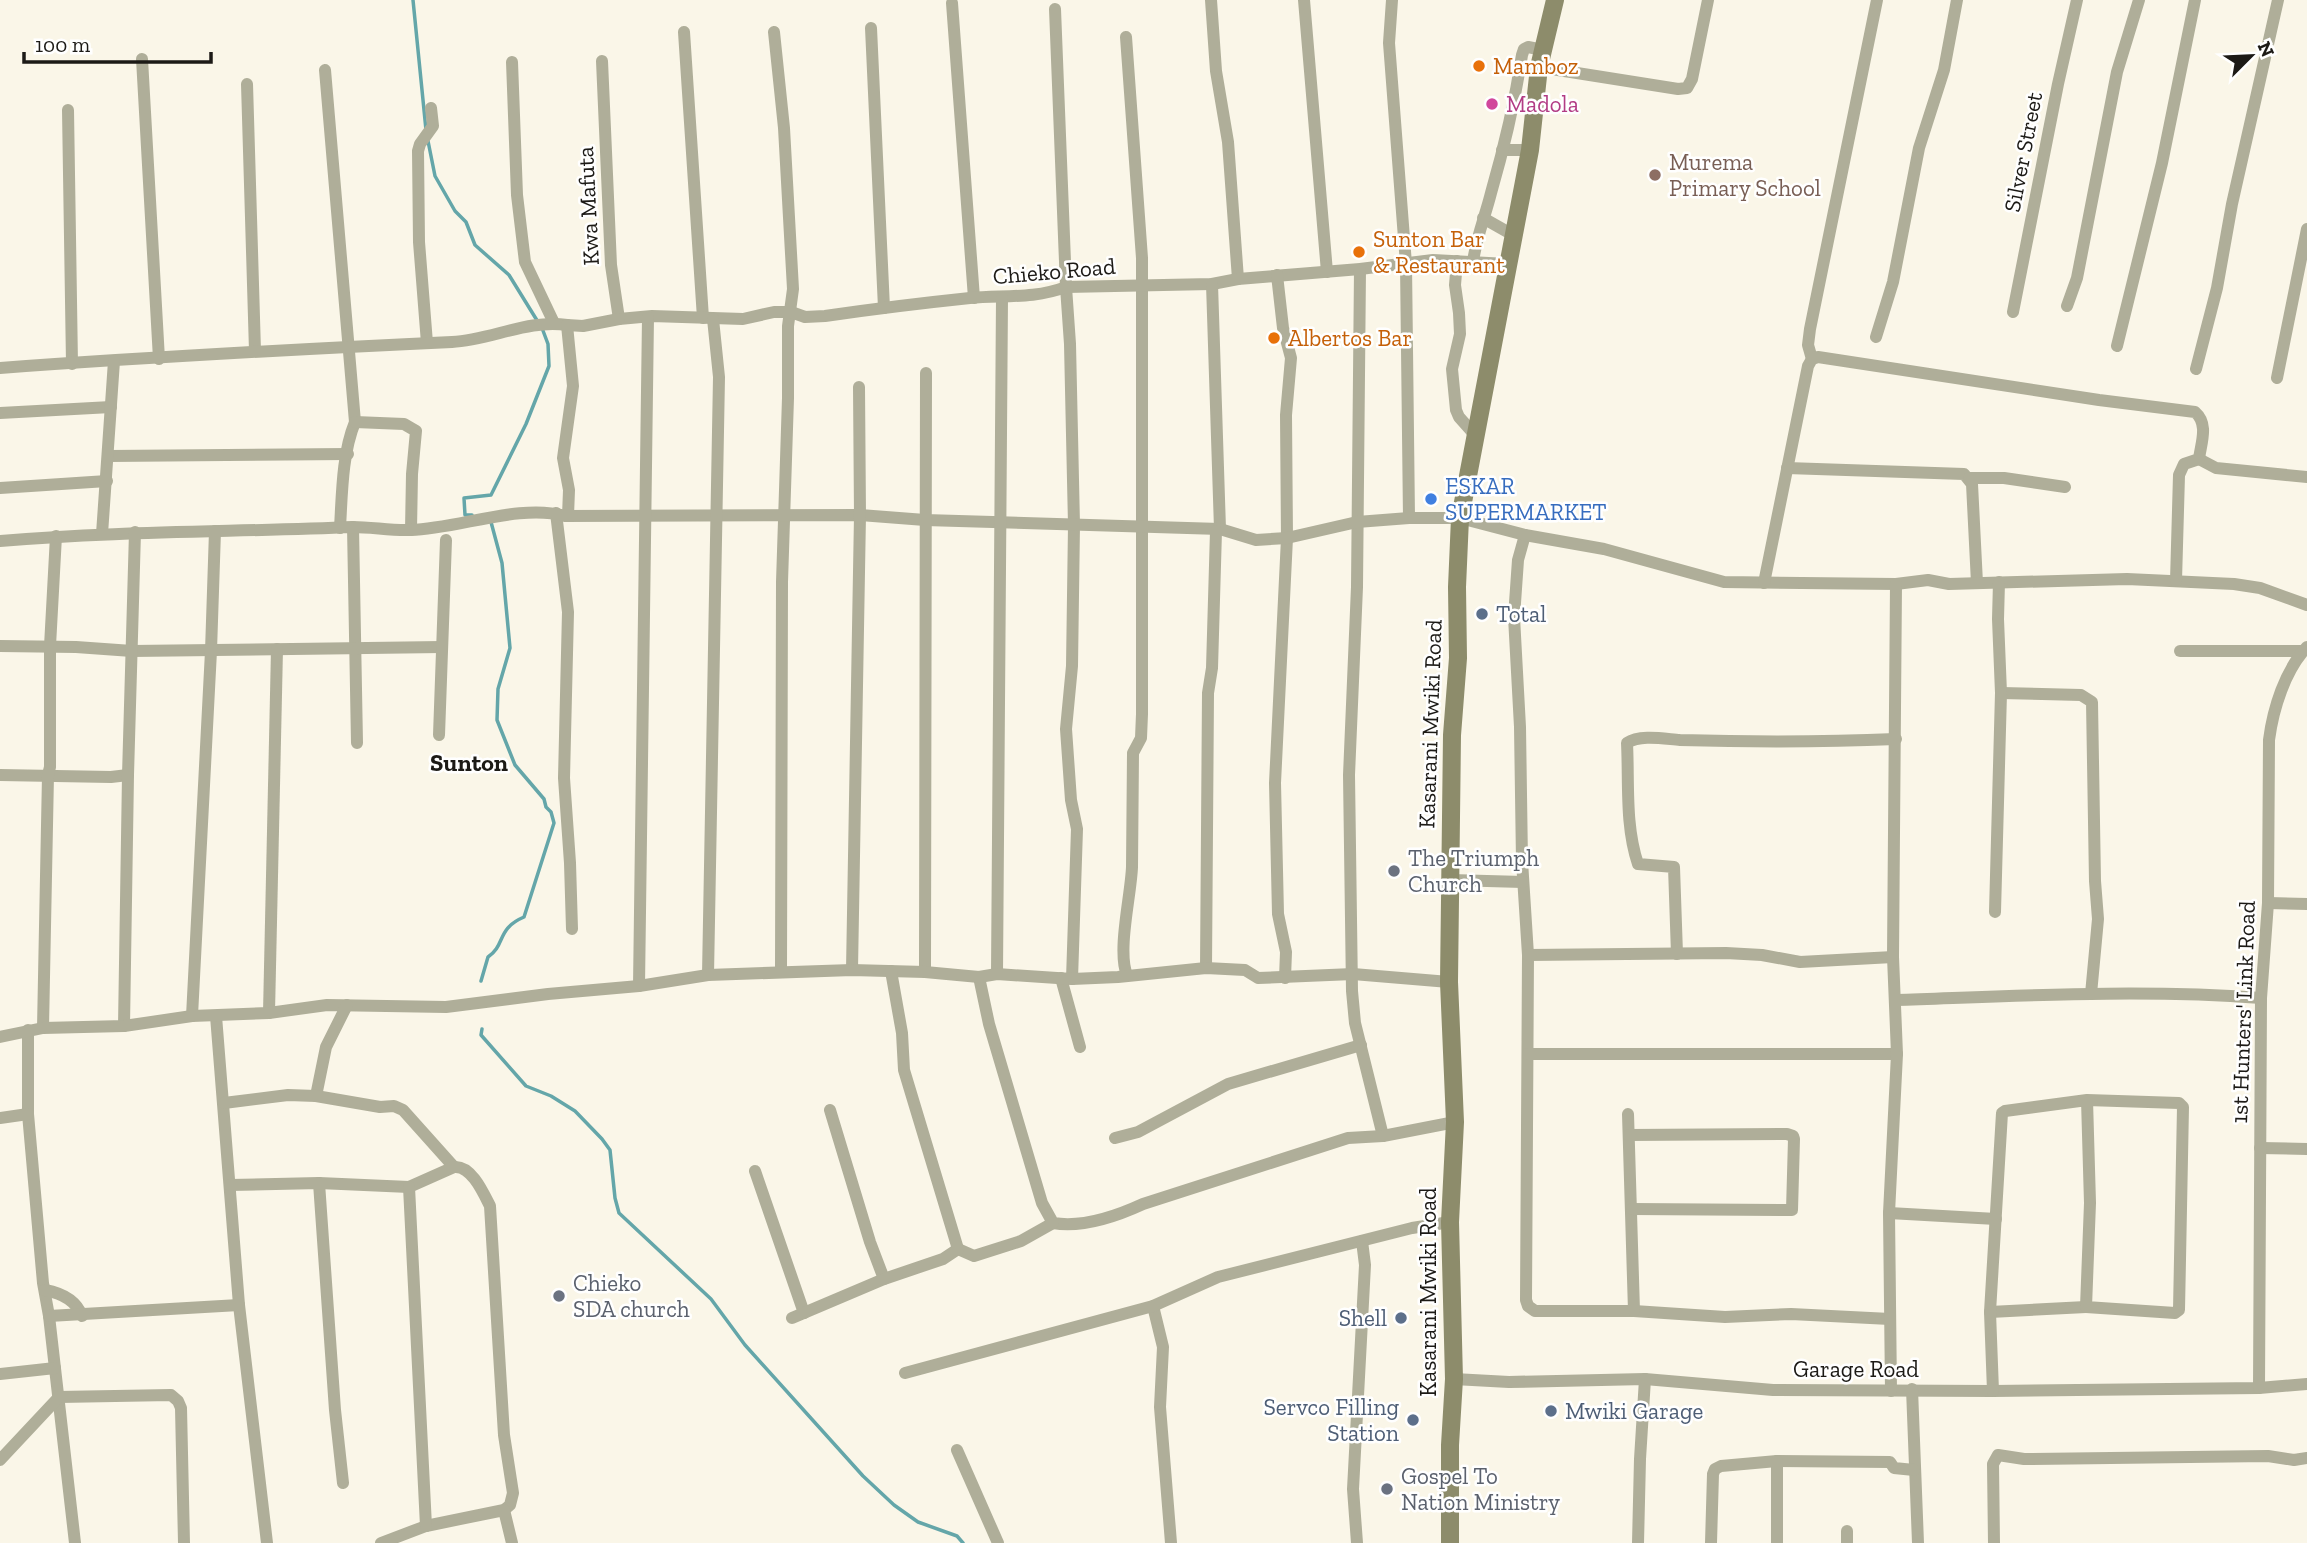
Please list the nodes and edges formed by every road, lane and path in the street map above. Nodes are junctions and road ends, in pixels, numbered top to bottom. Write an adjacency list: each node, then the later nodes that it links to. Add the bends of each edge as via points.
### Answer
1 (1211, 0): 40 (street)
2 (1304, 0): 38 (street)
3 (1392, 0): 35 (street, via 1389,43)
4 (1555, 0): 19 (main road, Kasarani Mwiki Road)
5 (1708, 0): 19 (street, via 1687,88 1560,68)
6 (1877, 0): 61 (street, via 1810,329)
7 (1957, 0): 55 (street, via 1944,70 1919,148 1893,282)
8 (2077, 0): 48 (street, Silver Street)
9 (2139, 0): 46 (street, via 2116,72 2077,278)
10 (2195, 0): 57 (street, via 2162,163)
11 (2278, 0): 65 (street)
12 (952, 3): 44 (street)
13 (1055, 9): 43 (street)
14 (871, 28): 47 (street)
15 (684, 32): 52 (street)
16 (774, 32): 49 (street, via 793,262)
17 (1126, 37): 42 (street)
18 (142, 59): 60 (street)
19 (1541, 59): 26 (street, via 1528,47 1524,49); 27 (main road, Kasarani Mwiki Road)
20 (602, 61): 51 (street, Kwa Mafuta, via 611,265)
21 (512, 62): 53 (street, via 517,195 525,261)
22 (325, 71): 58 (street)
23 (247, 83): 59 (street)
24 (431, 108): 56 (street, via 433,127 418,150)
25 (68, 110): 63 (street)
26 (1509, 120): 27 (street); 28 (street)
27 (1533, 124): 29 (main road, Kasarani Mwiki Road)
28 (1502, 150): 29 (street); 30 (street)
29 (1530, 150): 32 (main road, Kasarani Mwiki Road)
30 (1483, 218): 32 (street); 34 (street)
31 (2307, 229): 67 (street)
32 (1513, 235): 36 (main road, Kasarani Mwiki Road)
33 (1457, 261): 34 (street, Chieko Road); 35 (street, Chieko Road); 72 (street, via 1460,334 1452,369 1456,410)
34 (1473, 262): 36 (street, Chieko Road)
35 (1406, 264): 37 (street, Chieko Road); 87 (street)
36 (1507, 264): 72 (main road, Kasarani Mwiki Road)
37 (1360, 269): 38 (street, Chieko Road); 91 (street)
38 (1327, 272): 39 (street, Chieko Road)
39 (1277, 275): 40 (street, Chieko Road); 102 (street, via 1291,358 1286,415)
40 (1238, 279): 41 (street, Chieko Road)
41 (1212, 284): 42 (street, Chieko Road); 96 (street)
42 (1141, 285): 43 (street, Chieko Road); 93 (street)
43 (1066, 287): 45 (street, Chieko Road, via 1047,294); 92 (street)
44 (974, 298): 45 (street, Chieko Road); 47 (street, Chieko Road)
45 (1002, 298): 90 (street)
46 (2067, 306)
47 (884, 309): 49 (street, Chieko Road, via 805,317)
48 (2013, 312)
49 (790, 313): 52 (street, Chieko Road); 86 (street)
50 (648, 317): 51 (street); 52 (street, Chieko Road); 83 (street)
51 (620, 319): 54 (street)
52 (708, 319): 84 (street, via 719,377)
53 (544, 324): 54 (street); 56 (street, via 456,342)
54 (567, 325): 82 (street, via 573,386 563,458 569,490)
55 (1876, 337)
56 (427, 343): 58 (street)
57 (2117, 346)
58 (349, 348): 59 (street); 71 (street)
59 (255, 351): 60 (street)
60 (159, 359): 62 (street)
61 (1812, 359): 75 (street, via 2195,412 2204,424); 76 (street)
62 (114, 361): 63 (street); 69 (street)
63 (72, 364): 64 (street)
64 (0, 368)
65 (2196, 369)
66 (926, 373): 89 (street)
67 (2277, 378)
68 (859, 387): 85 (street)
69 (111, 407): 70 (street); 74 (street)
70 (0, 413)
71 (355, 422): 73 (street); 95 (street, via 404,424 416,431)
72 (1475, 435): 88 (main road, Kasarani Mwiki Road)
73 (348, 454): 74 (street); 94 (street, via 342,491)
74 (109, 456): 79 (street)
75 (2199, 459): 77 (street, via 2216,468); 106 (street, via 2184,464 2179,475)
76 (1787, 468): 78 (street, via 1940,472); 107 (street)
77 (2307, 477)
78 (1969, 478): 80 (street); 108 (street)
79 (107, 481): 81 (street); 99 (street)
80 (2065, 487)
81 (0, 488)
82 (562, 514): 83 (street); 95 (street, via 502,515); 132 (street, via 568,612 564,778)
83 (646, 515): 84 (street); 149 (street)
84 (716, 515): 86 (street); 143 (street)
85 (860, 515): 86 (street); 89 (street); 137 (street)
86 (785, 516): 139 (street)
87 (1409, 518): 88 (street); 91 (street)
88 (1460, 519): 100 (street); 127 (main road, Kasarani Mwiki Road)
89 (925, 520): 90 (street); 140 (street)
90 (1001, 521): 92 (street); 141 (street)
91 (1357, 522): 102 (street); 142 (street, via 1349,775)
92 (1074, 524): 93 (street); 147 (street, via 1072,666 1066,729 1077,829)
93 (1143, 526): 96 (street); 144 (street, via 1142,714 1133,753 1132,870 1124,943)
94 (347, 528): 95 (street); 98 (street); 113 (street)
95 (411, 530)
96 (1218, 530): 102 (street, via 1256,540); 136 (street, via 1208,706)
97 (135, 531): 98 (street); 99 (street); 117 (street)
98 (215, 531): 118 (street)
99 (102, 534): 101 (street)
100 (1525, 535): 107 (street, via 1604,548 1724,582); 128 (street, via 1518,560 1514,617)
101 (56, 536): 104 (street); 112 (street)
102 (1287, 538): 146 (street, via 1275,783)
103 (446, 540): 114 (street)
104 (0, 541)
105 (1999, 582): 106 (street); 108 (street); 120 (street)
106 (2176, 582): 110 (street, via 2260,588)
107 (1764, 583): 109 (street)
108 (1977, 583): 109 (street, via 1928,580)
109 (1896, 584): 122 (street)
110 (2307, 606)
111 (0, 646): 112 (street)
112 (50, 646): 117 (street); 125 (street)
113 (355, 647): 114 (street); 115 (street); 123 (street)
114 (442, 647): 121 (street)
115 (277, 649): 118 (street); 154 (street)
116 (2305, 649): 119 (street); 129 (street, 1st Hunters' Link Road, via 2272,716)
117 (132, 651): 118 (street); 126 (street)
118 (211, 651): 155 (street)
119 (2180, 651)
120 (2001, 694): 131 (street); 150 (street, via 2081,695 2092,702 2098,919)
121 (439, 735)
122 (1896, 739): 133 (street, via 1635,739 1627,743 1634,851 1638,864 1674,867); 135 (street)
123 (357, 743)
124 (0, 775): 125 (street)
125 (48, 775): 126 (street); 158 (street)
126 (128, 775): 157 (street)
127 (1451, 880): 128 (street); 148 (main road, Kasarani Mwiki Road)
128 (1523, 882): 134 (street)
129 (2268, 903): 130 (street); 151 (street, 1st Hunters' Link Road)
130 (2307, 904)
131 (1995, 912)
132 (572, 929)
133 (1677, 954): 134 (street); 135 (street, via 1762,955 1800,962)
134 (1528, 955): 163 (street)
135 (1893, 957): 152 (street)
136 (1206, 968): 144 (street); 146 (street)
137 (852, 970): 138 (street); 139 (street)
138 (891, 971): 140 (street); 189 (street, via 904,1070)
139 (782, 972): 143 (street)
140 (925, 972): 145 (street)
141 (997, 974): 145 (street); 147 (street)
142 (1353, 974): 146 (street); 148 (street); 161 (street)
143 (708, 975): 149 (street)
144 (1127, 975): 147 (street)
145 (979, 977): 187 (street, via 1042,1203)
146 (1284, 978)
147 (1066, 979): 162 (street)
148 (1449, 982): 172 (main road, Kasarani Mwiki Road)
149 (639, 986): 153 (street, via 446,1007)
150 (2091, 994): 151 (street); 152 (street)
151 (2261, 998): 176 (street, 1st Hunters' Link Road)
152 (1896, 1000): 164 (street)
153 (347, 1005): 154 (street); 165 (street, via 326,1047)
154 (269, 1013): 156 (street)
155 (192, 1016): 156 (street); 157 (street)
156 (216, 1016): 167 (street)
157 (124, 1026): 158 (street)
158 (43, 1028): 159 (street)
159 (28, 1030): 160 (street); 169 (street)
160 (0, 1037)
161 (1361, 1045): 174 (street); 175 (street, via 1228,1084 1138,1132)
162 (1080, 1047)
163 (1528, 1054): 164 (street); 195 (street, via 1528,1306 1535,1311)
164 (1897, 1054): 184 (street)
165 (316, 1096): 167 (street); 178 (street, via 400,1108)
166 (2087, 1100): 185 (street, via 2002,1114); 194 (street, via 2090,1216); 194 (street, via 2179,1103 2183,1107 2179,1310)
167 (224, 1103): 181 (street)
168 (830, 1110): 190 (street)
169 (28, 1114): 171 (street); 191 (street)
170 (1628, 1114): 173 (street)
171 (0, 1118)
172 (1455, 1122): 174 (street); 186 (main road, Kasarani Mwiki Road)
173 (1629, 1135): 183 (street); 183 (street, via 1787,1134 1794,1139 1793,1210)
174 (1383, 1136): 187 (street, via 1348,1138 1308,1149 1125,1212 1069,1226)
175 (1115, 1138)
176 (2260, 1149): 177 (street); 206 (street, 1st Hunters' Link Road)
177 (2307, 1149)
178 (453, 1167): 182 (street); 217 (street, via 464,1167 490,1206 504,1435 513,1493)
179 (755, 1171): 190 (street, via 798,1316)
180 (319, 1184): 181 (street); 182 (street); 216 (street)
181 (230, 1185): 192 (street)
182 (409, 1187): 218 (street)
183 (1632, 1209): 195 (street)
184 (1889, 1213): 185 (street); 199 (street)
185 (1996, 1219): 196 (street)
186 (1450, 1222): 188 (street); 203 (main road, Kasarani Mwiki Road)
187 (1053, 1223): 189 (street, via 984,1254 974,1256)
188 (1362, 1241): 193 (street, via 1218,1277); 226 (street, via 1365,1265 1353,1489)
189 (958, 1249): 190 (street, via 943,1259)
190 (884, 1279)
191 (45, 1290): 197 (street); 198 (street, via 68,1298)
192 (239, 1306): 198 (street); 221 (street)
193 (1153, 1306): 201 (street); 225 (street, via 1163,1347 1160,1407)
194 (2086, 1307): 196 (street)
195 (1634, 1311): 199 (street)
196 (1990, 1312): 209 (street)
197 (49, 1316): 198 (street); 200 (street)
198 (82, 1316)
199 (1890, 1319): 208 (street)
200 (55, 1368): 202 (street); 210 (street)
201 (905, 1373)
202 (0, 1374)
203 (1454, 1378): 204 (street, Garage Road, via 1509,1382); 227 (main road, Kasarani Mwiki Road)
204 (1645, 1379): 208 (street, Garage Road, via 1773,1390); 228 (street)
205 (2307, 1384): 206 (street, Garage Road)
206 (2259, 1388): 209 (street, Garage Road)
207 (1912, 1390): 208 (street, Garage Road); 209 (street, Garage Road); 215 (street)
208 (1891, 1391)
209 (1993, 1391)
210 (58, 1397): 213 (street); 219 (street); 220 (street, via 162,1394 178,1401)
211 (957, 1450): 224 (street)
212 (2307, 1458): 232 (street, via 2024,1460 1998,1455 1993,1464)
213 (0, 1460)
214 (1777, 1461): 215 (street, via 1890,1462 1894,1468); 229 (street, via 1715,1469); 230 (street)
215 (1914, 1470): 231 (street)
216 (344, 1483)
217 (504, 1510): 218 (street); 223 (street)
218 (426, 1526): 222 (street)
219 (75, 1543)
220 (184, 1543)
221 (267, 1543)
222 (381, 1543)
223 (512, 1543)
224 (998, 1543)
225 (1171, 1543)
226 (1357, 1543)
227 (1450, 1543)
228 (1638, 1543)
229 (1711, 1543)
230 (1776, 1543)
231 (1918, 1543)
232 (1994, 1543)

